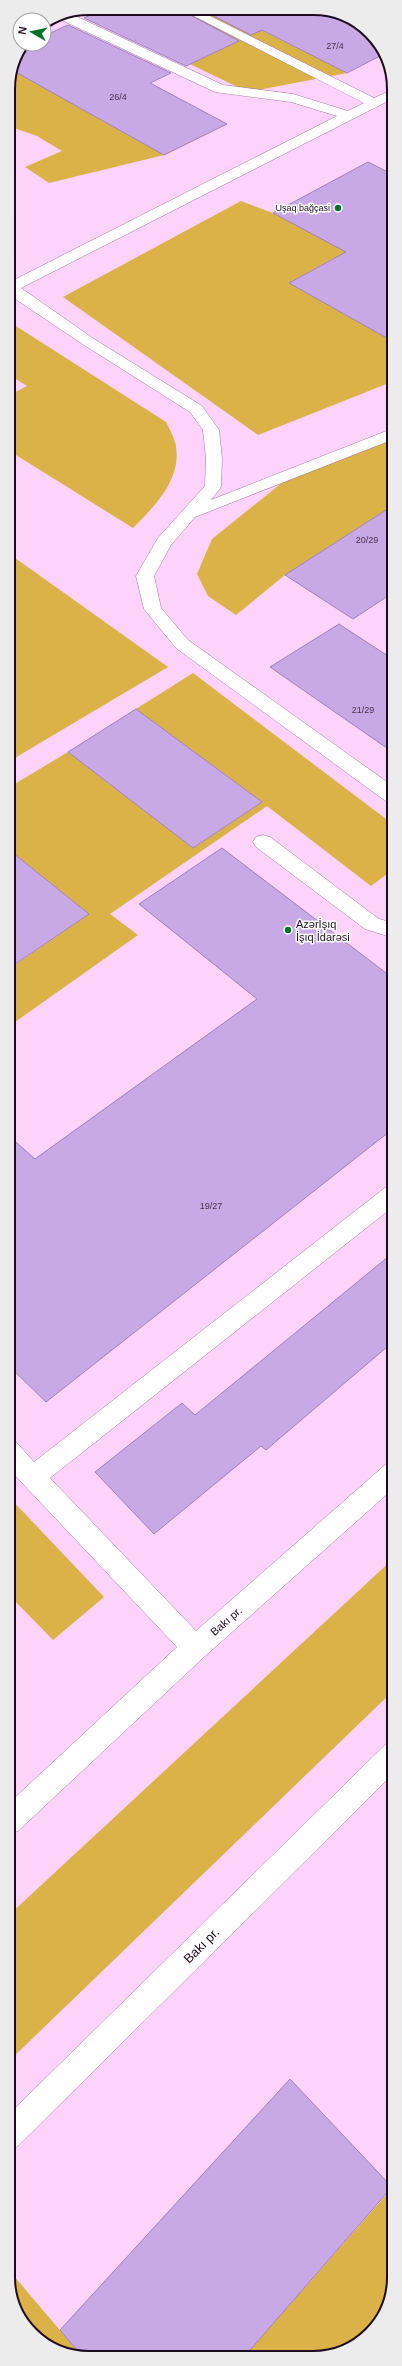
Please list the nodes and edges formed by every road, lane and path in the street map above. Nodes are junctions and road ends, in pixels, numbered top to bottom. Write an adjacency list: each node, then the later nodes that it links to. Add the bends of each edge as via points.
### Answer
1 (198, 15): 4 (street)
2 (68, 18): 5 (street, via 220,89 293,98)
3 (387, 96): 4 (street)
4 (374, 103): 5 (street)
5 (350, 116): 6 (street)
6 (15, 284)
7 (15, 291): 9 (street, via 89,342 196,409 211,430 213,480 212,487)
8 (387, 436): 9 (street)
9 (190, 514): 10 (street, via 164,542 145,576 153,609 182,644)
10 (387, 792)
11 (263, 842): 12 (street, via 372,924)
12 (387, 929)
13 (387, 1199): 15 (street)
14 (15, 1459): 15 (street)
15 (33, 1477): 17 (street)
16 (387, 1480): 17 (street, Bakı pr.)
17 (195, 1648): 19 (street, Bakı pr.)
18 (387, 1761): 20 (street, Bakı pr.)
19 (15, 1815)
20 (15, 2129)

